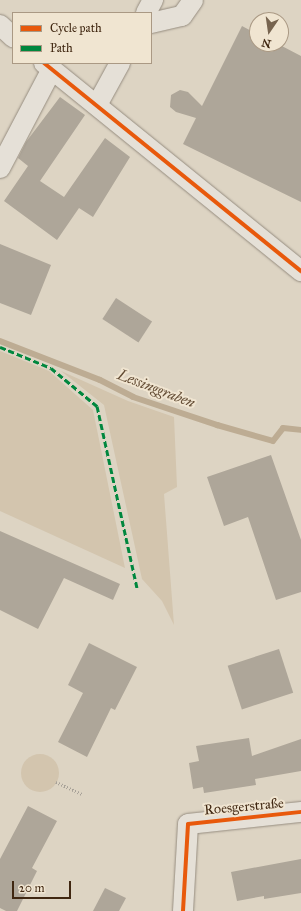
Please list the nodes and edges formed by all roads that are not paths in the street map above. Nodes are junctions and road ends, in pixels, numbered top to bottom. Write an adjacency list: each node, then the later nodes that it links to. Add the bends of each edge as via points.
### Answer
1 (153, 0): 3 (street)
2 (193, 0): 4 (street, via 182,16)
3 (147, 12)
4 (152, 23)
5 (0, 25): 6 (street)
6 (12, 36)
7 (119, 64): 9 (street)
8 (48, 66): 9 (street); 10 (street)
9 (97, 105): 11 (street)
10 (0, 168)
11 (301, 271)
12 (301, 812): 13 (street, Roesgerstraße, via 188,824)
13 (183, 911)

